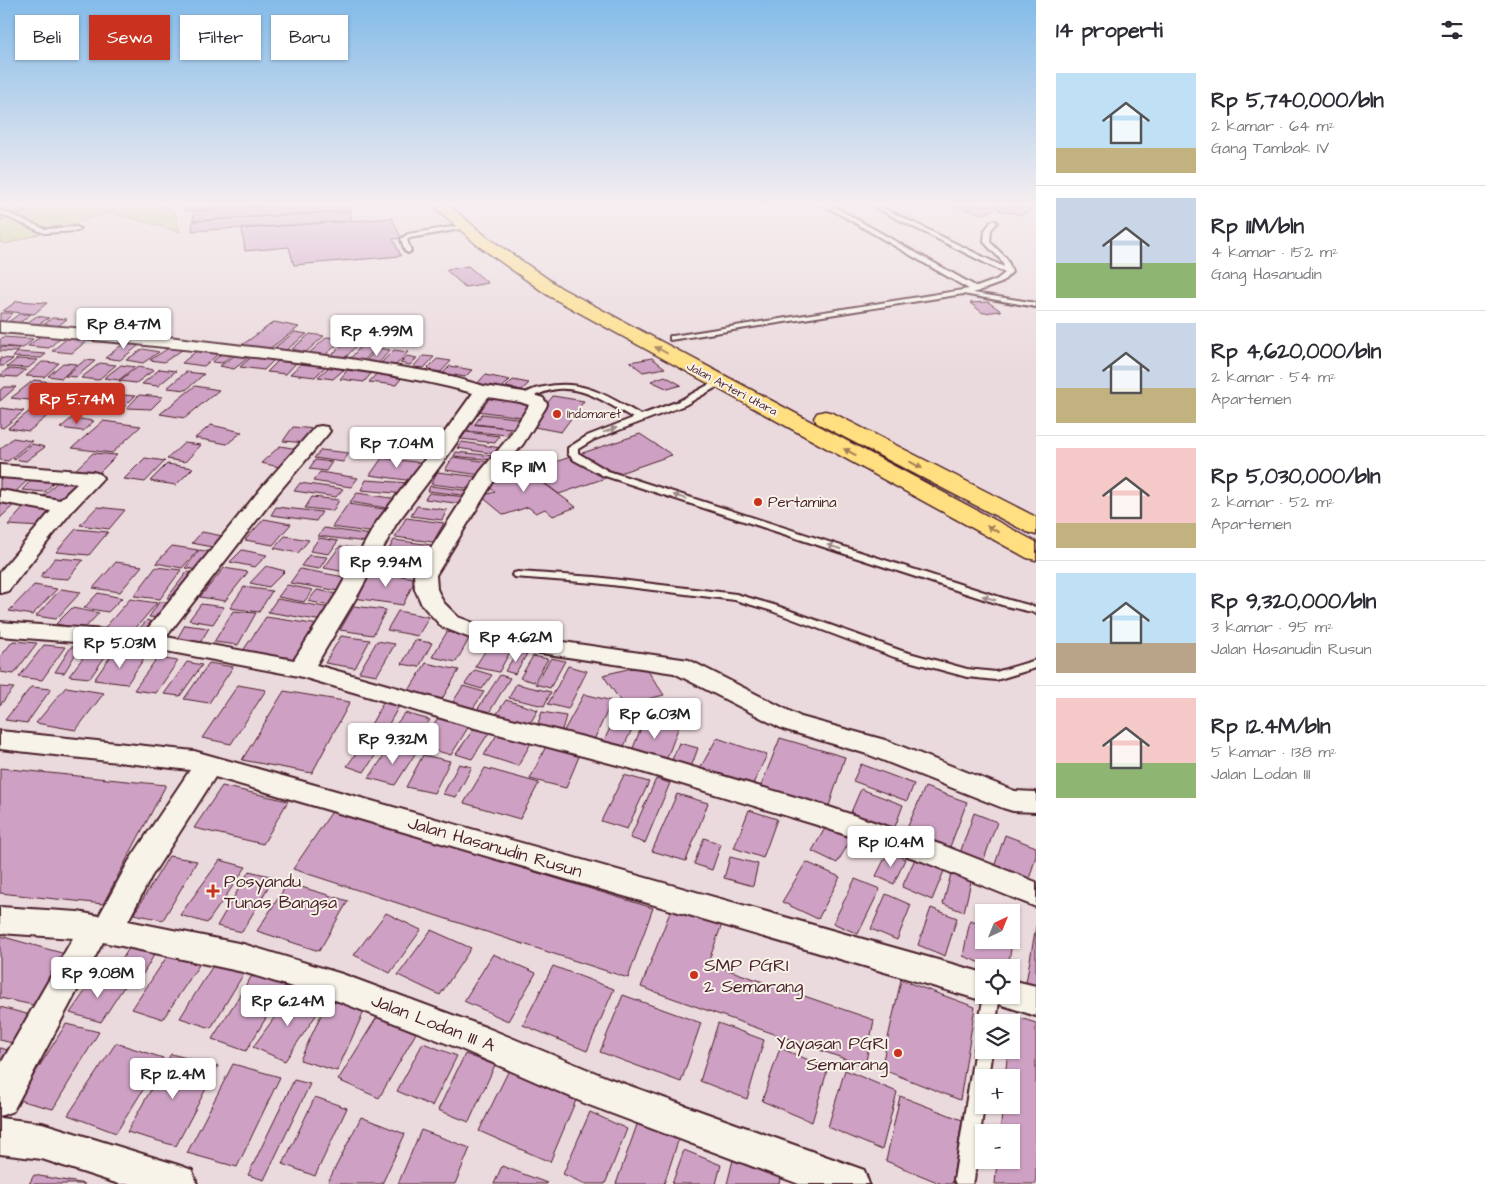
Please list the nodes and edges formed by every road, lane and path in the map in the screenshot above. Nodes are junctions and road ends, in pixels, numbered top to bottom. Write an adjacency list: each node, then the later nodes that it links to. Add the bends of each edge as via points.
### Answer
1 (507, 260): 12 (highway, Jalan Arteri Utara, one-way to 1, via 555,292)
2 (540, 260): 11 (highway, Jalan Arteri Utara)
3 (924, 260): 7 (lane)
4 (985, 260): 6 (lane)
5 (1005, 260): 6 (lane)
6 (1009, 272): 7 (lane, via 994,285)
7 (976, 290): 8 (lane)
8 (958, 293): 9 (lane); 11 (lane)
9 (1036, 305)
10 (2, 329): 13 (street, via 135,338 344,363 437,378)
11 (673, 338): 20 (highway, Jalan Arteri Utara, one-way to 20)
12 (719, 382): 15 (lane, via 682,403); 21 (highway, Jalan Arteri Utara, one-way to 12)
13 (483, 391): 14 (street); 28 (street, via 386,523)
14 (524, 397): 15 (lane, via 542,388 569,385 584,388); 31 (street, via 537,402 537,406 516,440 490,472 425,575 432,606 450,622 496,640 680,666 792,723 876,747 1013,801)
15 (641, 419): 24 (lane, one-way to 15, via 605,473 573,454 573,448 590,438)
16 (321, 431): 26 (street)
17 (0, 472): 19 (street, via 94,478)
18 (0, 496): 19 (street)
19 (65, 507): 23 (street)
20 (1036, 527)
21 (1036, 552)
22 (518, 575): 27 (lane, via 595,580 736,597 898,654 967,673 996,676)
23 (0, 586)
24 (1036, 610)
25 (0, 629): 26 (street)
26 (150, 641): 28 (street)
27 (1036, 664)
28 (301, 670): 32 (street, via 631,759 816,814 932,853)
29 (0, 740): 30 (street, Jalan Hasanudin Rusun)
30 (208, 765): 34 (street); 35 (street, Jalan Hasanudin Rusun)
31 (1036, 802)
32 (1036, 895)
33 (0, 920): 34 (street, Jalan Lodan III A)
34 (101, 929): 39 (street); 43 (street, Jalan Lodan III A, via 243,958 342,988 473,1038 602,1093)
35 (975, 983)
36 (1020, 997): 37 (street)
37 (1036, 1002)
38 (982, 1059): 41 (lane)
39 (0, 1099)
40 (0, 1136): 42 (street, via 42,1141)
41 (964, 1180)
42 (178, 1184)
43 (850, 1184)

